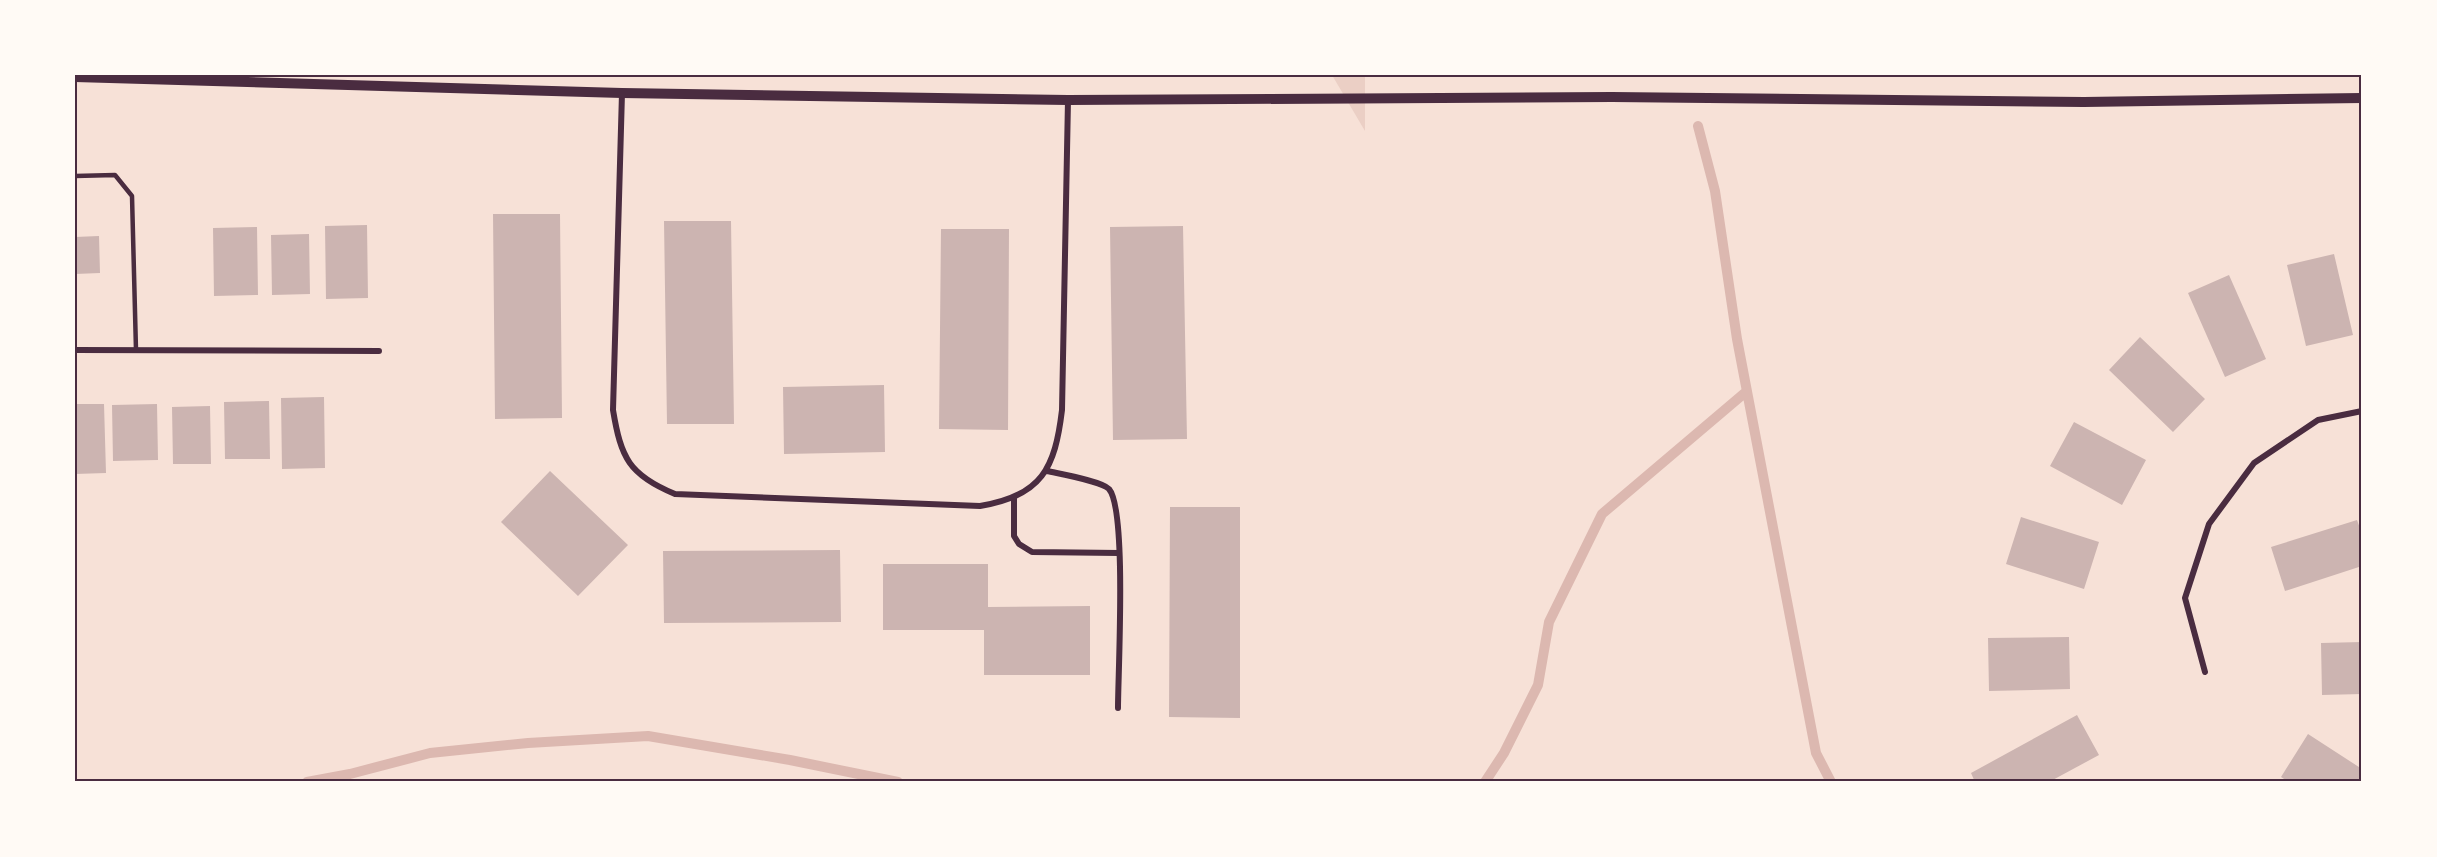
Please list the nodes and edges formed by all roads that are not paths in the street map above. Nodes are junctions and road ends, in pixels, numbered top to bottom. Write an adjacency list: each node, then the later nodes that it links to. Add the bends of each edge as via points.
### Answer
1 (82, 76): 2 (street)
2 (622, 93): 4 (street); 11 (street, via 613,410 618,441 629,464 650,484 675,494 980,506)
3 (2362, 98): 4 (street, via 2084,102 1612,97)
4 (1068, 100): 10 (street, via 1062,410 1058,444)
5 (75, 176): 7 (lane, via 115,175 132,196)
6 (75, 350): 7 (street)
7 (136, 350): 8 (street)
8 (379, 351)
9 (2362, 411): 13 (street, via 2318,420 2254,463 2209,524 2185,598)
10 (1047, 471): 11 (street); 12 (street, via 1107,487 1115,498)
11 (1014, 498): 12 (street, via 1014,536 1032,552)
12 (1119, 553): 14 (street)
13 (2205, 672)
14 (1118, 708)

